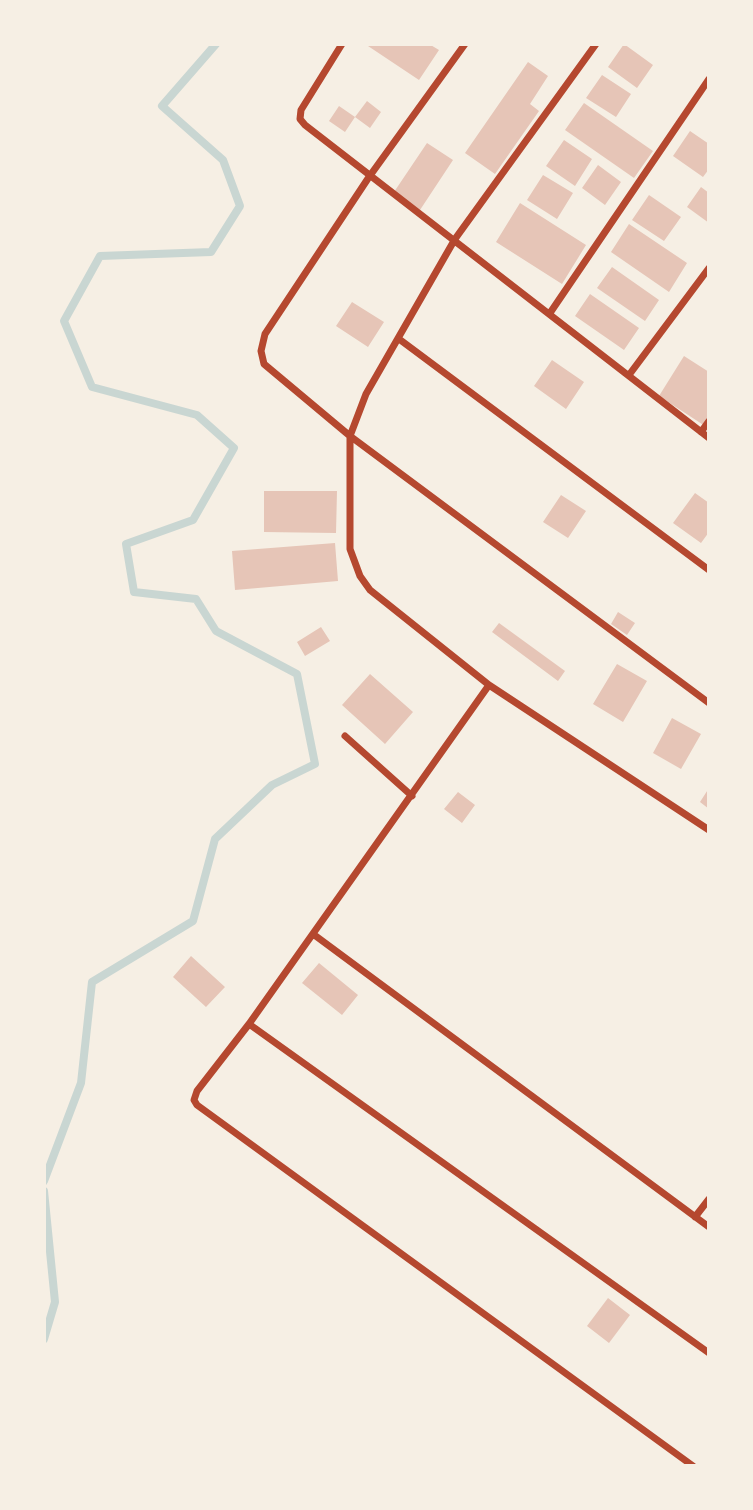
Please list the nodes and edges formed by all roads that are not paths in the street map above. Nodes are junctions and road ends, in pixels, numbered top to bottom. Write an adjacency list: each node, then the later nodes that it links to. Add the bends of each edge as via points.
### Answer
1 (342, 44): 5 (street, via 314,86 300,118)
2 (465, 44): 5 (street)
3 (596, 44): 6 (street)
4 (709, 79): 8 (street)
5 (369, 177): 6 (street); 13 (street, via 265,334 261,351 264,364)
6 (455, 239): 8 (street); 9 (street)
7 (709, 268): 10 (street)
8 (550, 313): 10 (street)
9 (399, 339): 13 (street, via 366,394); 15 (street)
10 (629, 374): 12 (street)
11 (709, 421): 12 (street)
12 (701, 432): 14 (street)
13 (350, 436): 16 (street, via 350,550 360,576 370,590); 17 (street)
14 (709, 438)
15 (709, 570)
16 (489, 685): 19 (street); 20 (street)
17 (709, 703)
18 (345, 736): 19 (street)
19 (412, 796): 21 (street)
20 (709, 830)
21 (313, 934): 22 (street); 24 (street)
22 (249, 1024): 26 (street); 27 (street, via 197,1091 197,1105)
23 (709, 1199): 24 (street)
24 (695, 1217): 25 (street)
25 (709, 1227)
26 (709, 1353)
27 (693, 1466)

